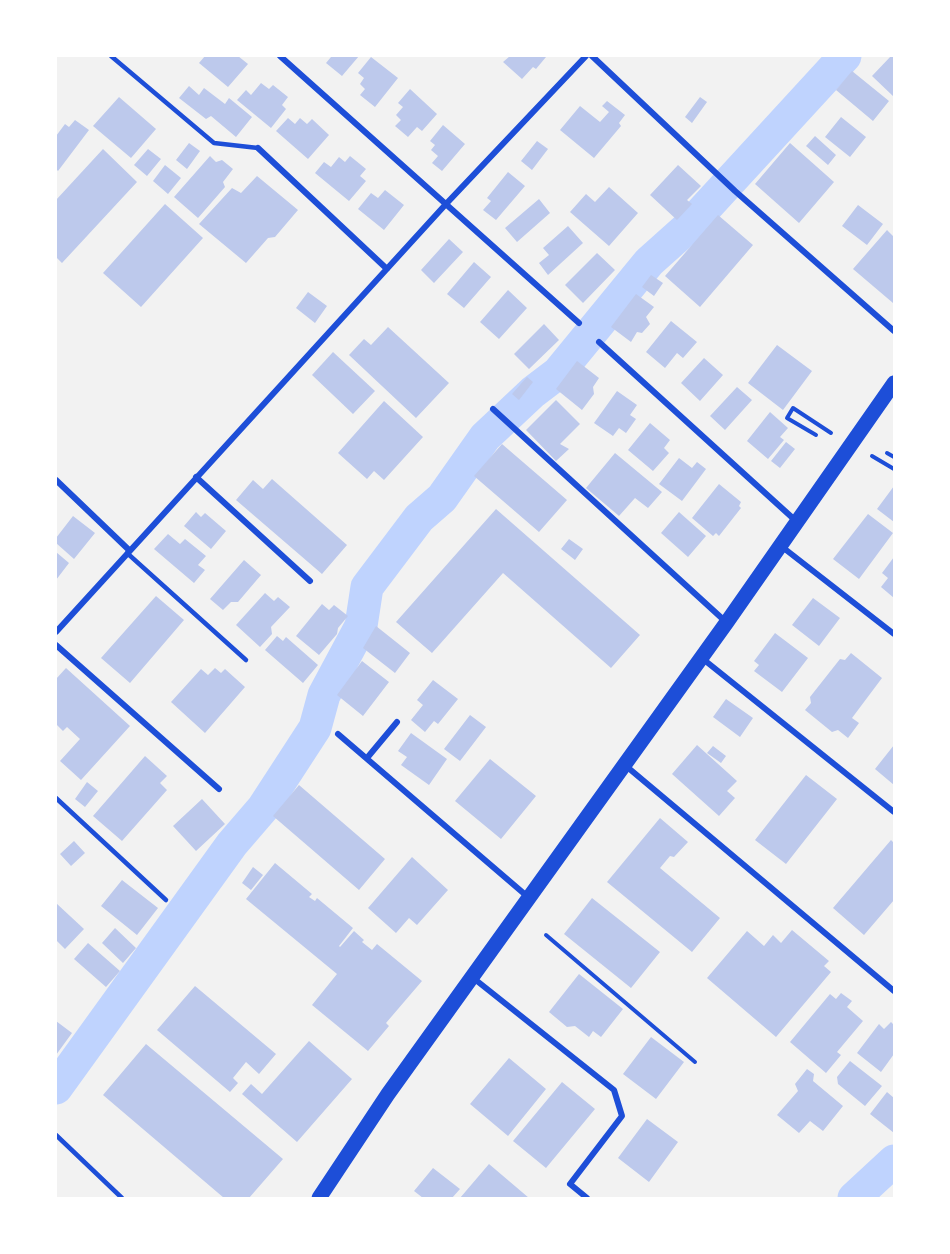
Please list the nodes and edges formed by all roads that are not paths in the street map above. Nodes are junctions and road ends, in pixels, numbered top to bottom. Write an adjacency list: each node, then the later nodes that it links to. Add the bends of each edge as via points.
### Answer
1 (111, 56): 5 (lane, via 214,143)
2 (280, 56): 6 (street)
3 (586, 56): 6 (street)
4 (592, 56): 9 (street, via 735,191)
5 (258, 148): 7 (street)
6 (446, 204): 7 (street); 8 (street)
7 (387, 269): 13 (street)
8 (579, 323)
9 (894, 331)
10 (599, 342): 15 (street)
11 (894, 383): 15 (main road)
12 (493, 409): 19 (street)
13 (196, 477): 17 (street); 18 (street)
14 (56, 480): 17 (street)
15 (796, 522): 16 (main road)
16 (780, 545): 19 (main road); 21 (street)
17 (128, 551): 20 (street); 24 (lane)
18 (309, 581)
19 (727, 622): 23 (main road)
20 (56, 632)
21 (894, 634)
22 (56, 645): 29 (street)
23 (701, 658): 28 (main road); 31 (street)
24 (246, 660)
25 (397, 722): 27 (street)
26 (338, 734): 27 (street)
27 (367, 758): 32 (street)
28 (624, 765): 32 (main road); 35 (street)
29 (219, 789)
30 (56, 798): 33 (lane)
31 (894, 812)
32 (529, 897): 34 (main road)
33 (166, 900)
34 (472, 977): 38 (main road); 39 (street, via 614,1090 622,1116 570,1184)
35 (894, 991)
36 (56, 1135): 37 (lane)
37 (122, 1198)
38 (319, 1198)
39 (587, 1198)

